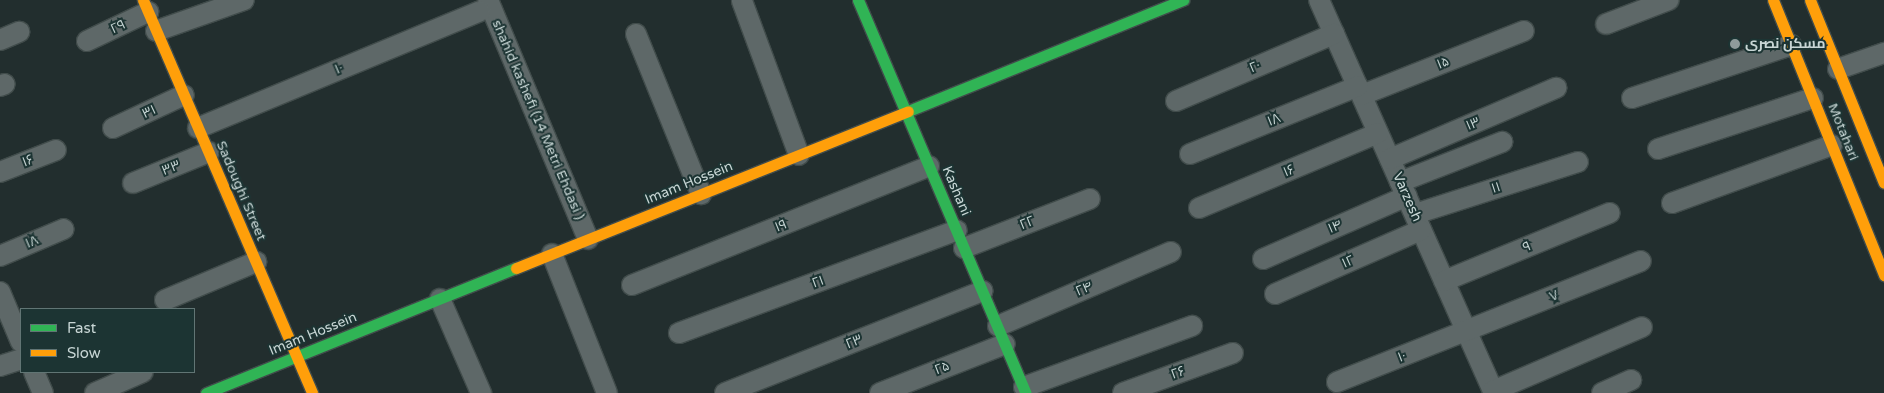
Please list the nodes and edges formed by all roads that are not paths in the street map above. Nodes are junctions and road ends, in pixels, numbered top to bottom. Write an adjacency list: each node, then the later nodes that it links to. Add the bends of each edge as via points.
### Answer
1 (244, 0): 12 (street)
2 (858, 0): 28 (street, Kashani)
3 (1183, 0): 28 (street, Imam Hossein)
4 (1320, 0): 16 (street, Varzesh)
5 (1669, 0): 11 (street)
6 (1773, 0): 19 (street, Motahari)
7 (1810, 0): 21 (street, Motahari)
8 (742, 1): 38 (street)
9 (490, 4): 30 (street, ۱۰); 53 (street, shahid kashefi (14 Metri Ehdasi ))
10 (146, 6): 12 (street, Sadoughi Street); 18 (street, ۲۹)
11 (1606, 24)
12 (156, 31): 24 (street, Sadoughi Street)
13 (1524, 31): 23 (street, ۱۵)
14 (19, 32): 17 (street)
15 (636, 34): 45 (street)
16 (1334, 34): 23 (street, Varzesh); 27 (street, ۲۰)
17 (0, 40)
18 (88, 42)
19 (1792, 45): 25 (street); 26 (street, Motahari)
20 (1884, 53): 21 (street)
21 (1838, 70): 44 (street, Motahari)
22 (1556, 88): 39 (street, ۱۳)
23 (1360, 91): 31 (street, Varzesh); 37 (street, ۱۸)
24 (184, 95): 29 (street, ۳۱); 30 (street, Sadoughi Street)
25 (1632, 98)
26 (1813, 98): 33 (street, Motahari); 35 (street)
27 (1176, 101)
28 (906, 112): 38 (street, Imam Hossein); 41 (street, Kashani)
29 (113, 128)
30 (198, 128): 36 (street, Sadoughi Street)
31 (1378, 133): 39 (street, Varzesh); 49 (street, ۱۶)
32 (1502, 142): 48 (street)
33 (1832, 144): 47 (street); 61 (street, Motahari)
34 (56, 150): 42 (street, ۱۶)
35 (1658, 150)
36 (208, 152): 43 (street, ۳۳); 60 (street, Sadoughi Street)
37 (1190, 154)
38 (799, 155): 45 (street, Imam Hossein)
39 (1390, 159): 48 (street, Varzesh)
40 (1578, 162): 48 (street, ۱۱)
41 (929, 166): 52 (street, Kashani); 63 (street, ۱۹)
42 (0, 172)
43 (133, 183)
44 (1884, 183)
45 (702, 194): 53 (street, Imam Hossein)
46 (1090, 199): 54 (street, ۲۲)
47 (1672, 203)
48 (1411, 206): 58 (street, ۱۴); 62 (street, Varzesh); 65 (street, ۱۲)
49 (1199, 208)
50 (1610, 213): 62 (street, ۹)
51 (64, 229): 57 (street, ۱۸)
52 (957, 230): 54 (street, Kashani); 72 (street, ۲۱)
53 (588, 239): 56 (street, Imam Hossein)
54 (964, 248): 64 (street, Kashani)
55 (1171, 252): 73 (street, ۲۴)
56 (552, 254): 67 (street, Imam Hossein); 90 (street)
57 (0, 256)
58 (1263, 259)
59 (1640, 261): 71 (street, ۷)
60 (256, 262): 68 (street); 76 (street, Sadoughi Street)
61 (1884, 275)
62 (1444, 281): 71 (street, Varzesh)
63 (632, 285)
64 (982, 291): 73 (street, Kashani); 91 (street, ۲۳)
65 (1275, 294)
66 (1, 297): 74 (street)
67 (440, 299): 76 (street, Imam Hossein); 89 (street)
68 (165, 300)
69 (1192, 326): 83 (street)
70 (1642, 327): 84 (street)
71 (1467, 332): 82 (street, ۱۰); 84 (street, Varzesh)
72 (678, 333)
73 (1001, 335): 83 (street, Kashani); 92 (street, ۲۵)
74 (20, 340)
75 (1233, 353): 93 (street, ۲۶)
76 (296, 357): 87 (street, Imam Hossein); 88 (street, Sadoughi Street)
77 (20, 359): 78 (street)
78 (0, 366)
79 (34, 373): 85 (street)
80 (141, 373): 86 (street)
81 (1631, 380): 94 (street)
82 (1337, 382)
83 (1025, 390)
84 (1493, 392)
85 (43, 393)
86 (95, 393)
87 (206, 393)
88 (312, 393)
89 (481, 393)
90 (607, 393)
91 (725, 393)
92 (880, 393)
93 (1122, 393)
94 (1602, 393)

